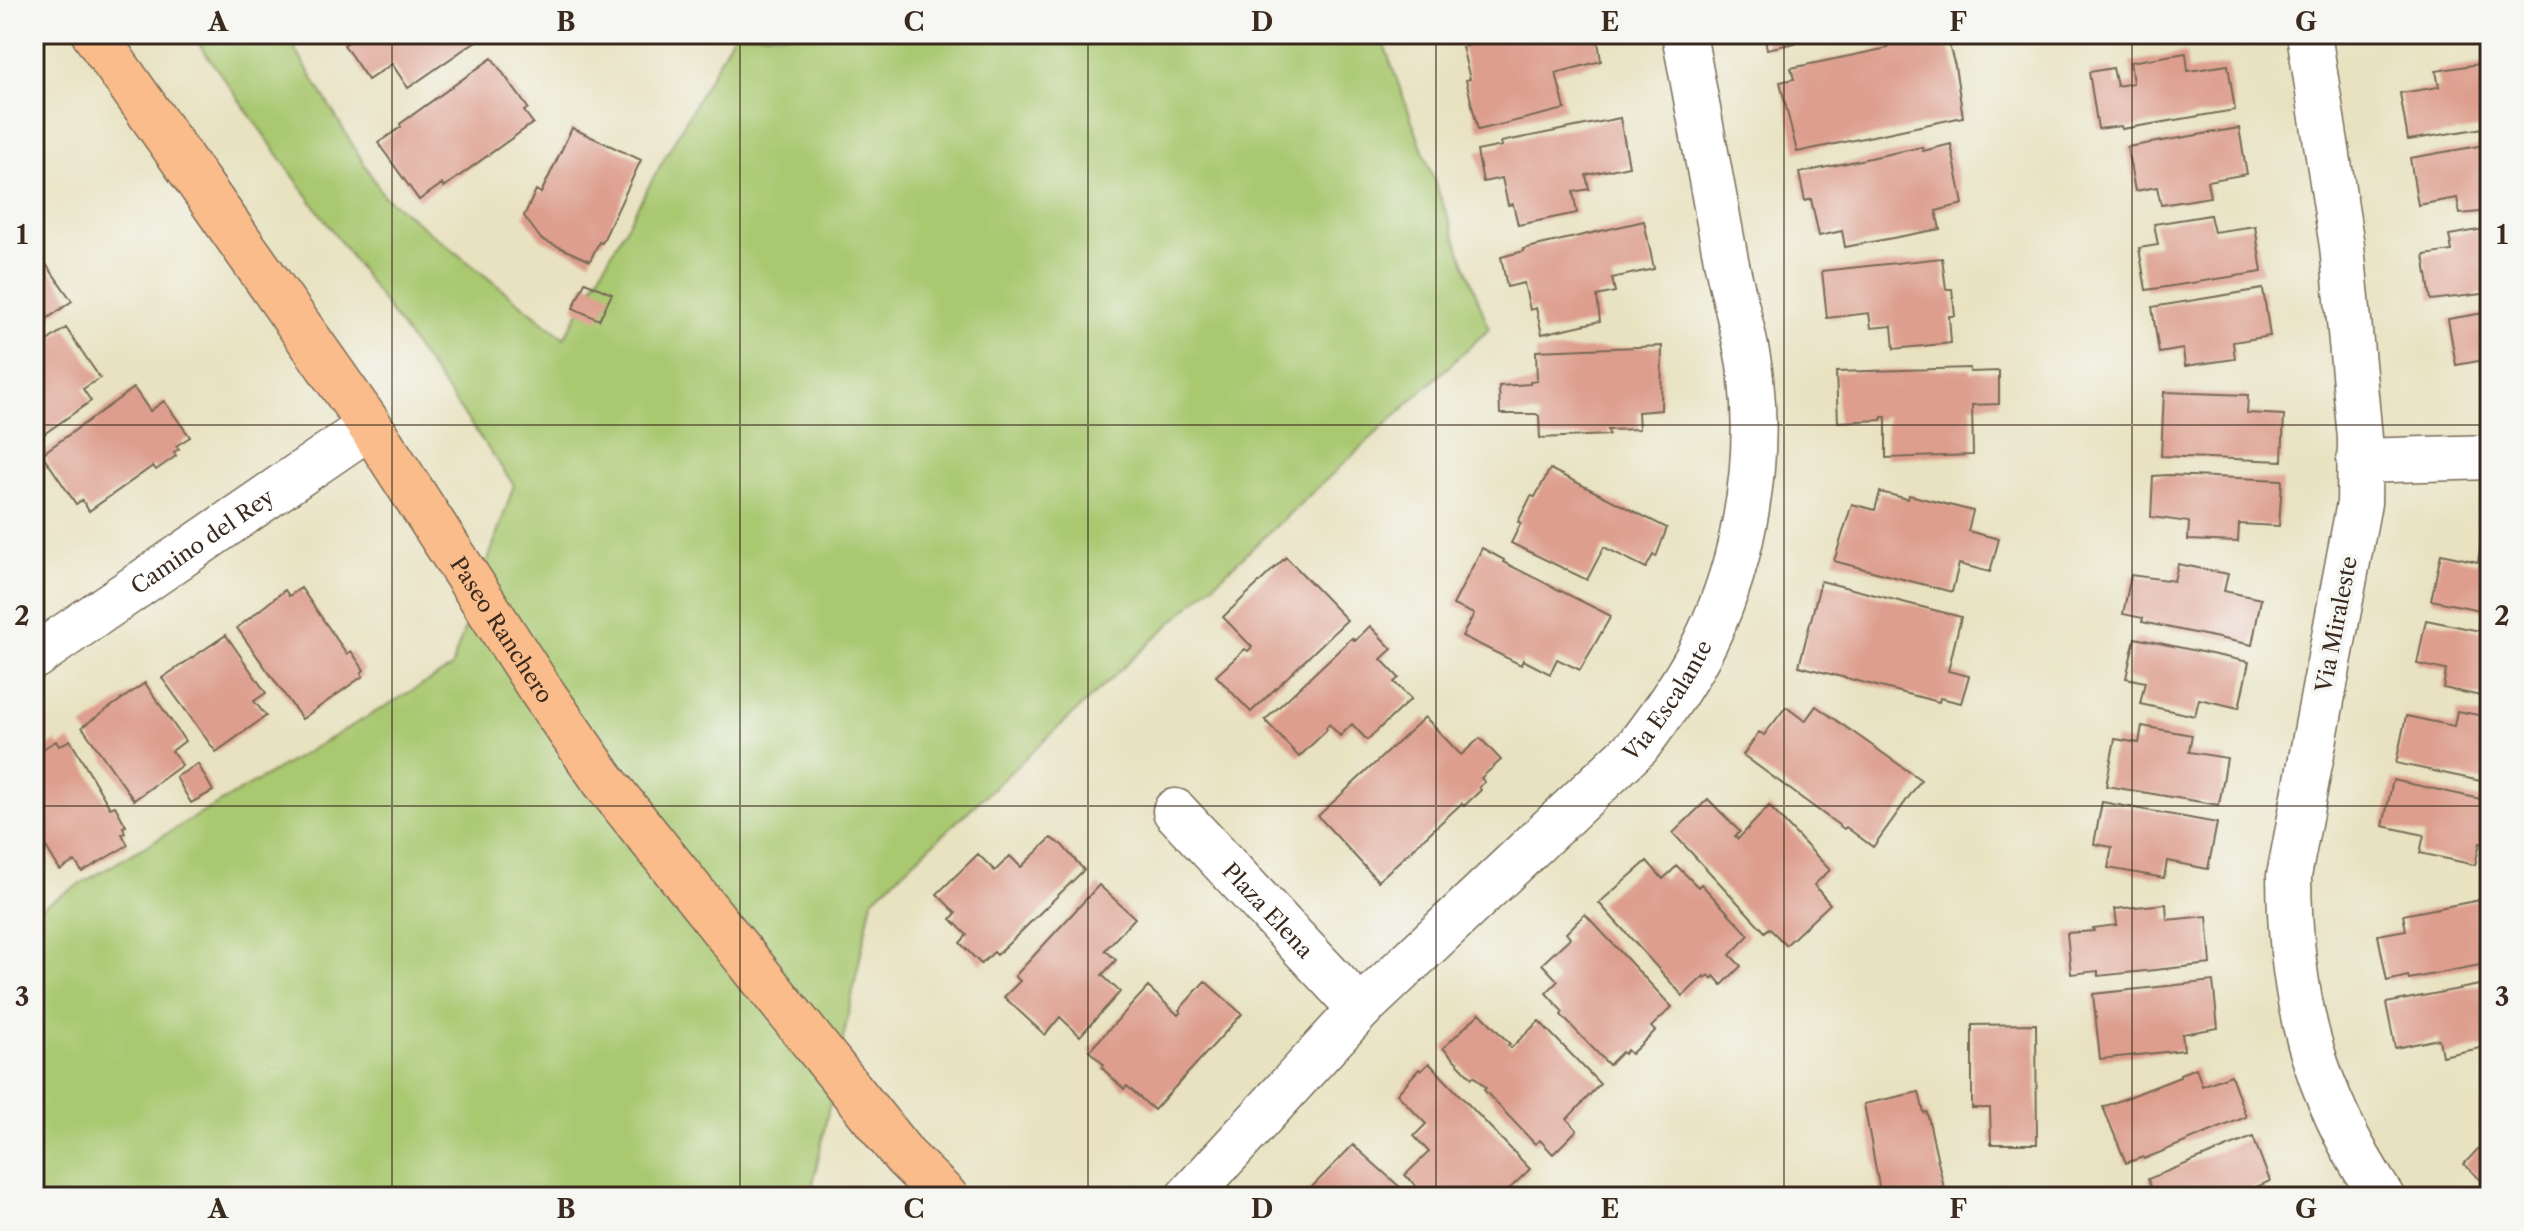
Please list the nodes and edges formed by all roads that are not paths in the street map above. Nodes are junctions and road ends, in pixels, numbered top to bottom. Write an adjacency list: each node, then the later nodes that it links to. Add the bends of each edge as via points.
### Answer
1 (94, 34): 4 (main road, Paseo Ranchero)
2 (1684, 34): 9 (street, Via Escalante, via 1751,379 1748,501 1722,602 1672,701 1638,746)
3 (2309, 34): 6 (street, Via Miraleste, via 2342,246)
4 (370, 426): 7 (street, Camino del Rey); 10 (main road, Paseo Ranchero, via 604,781 905,1157)
5 (2490, 457): 6 (street)
6 (2359, 461): 12 (street, Via Miraleste, via 2359,503 2289,876 2290,934 2311,1050 2357,1159)
7 (40, 640)
8 (1175, 811): 9 (street, Plaza Elena)
9 (1360, 1009): 11 (street, Via Escalante)
10 (946, 1197)
11 (1188, 1197)
12 (2382, 1197)

